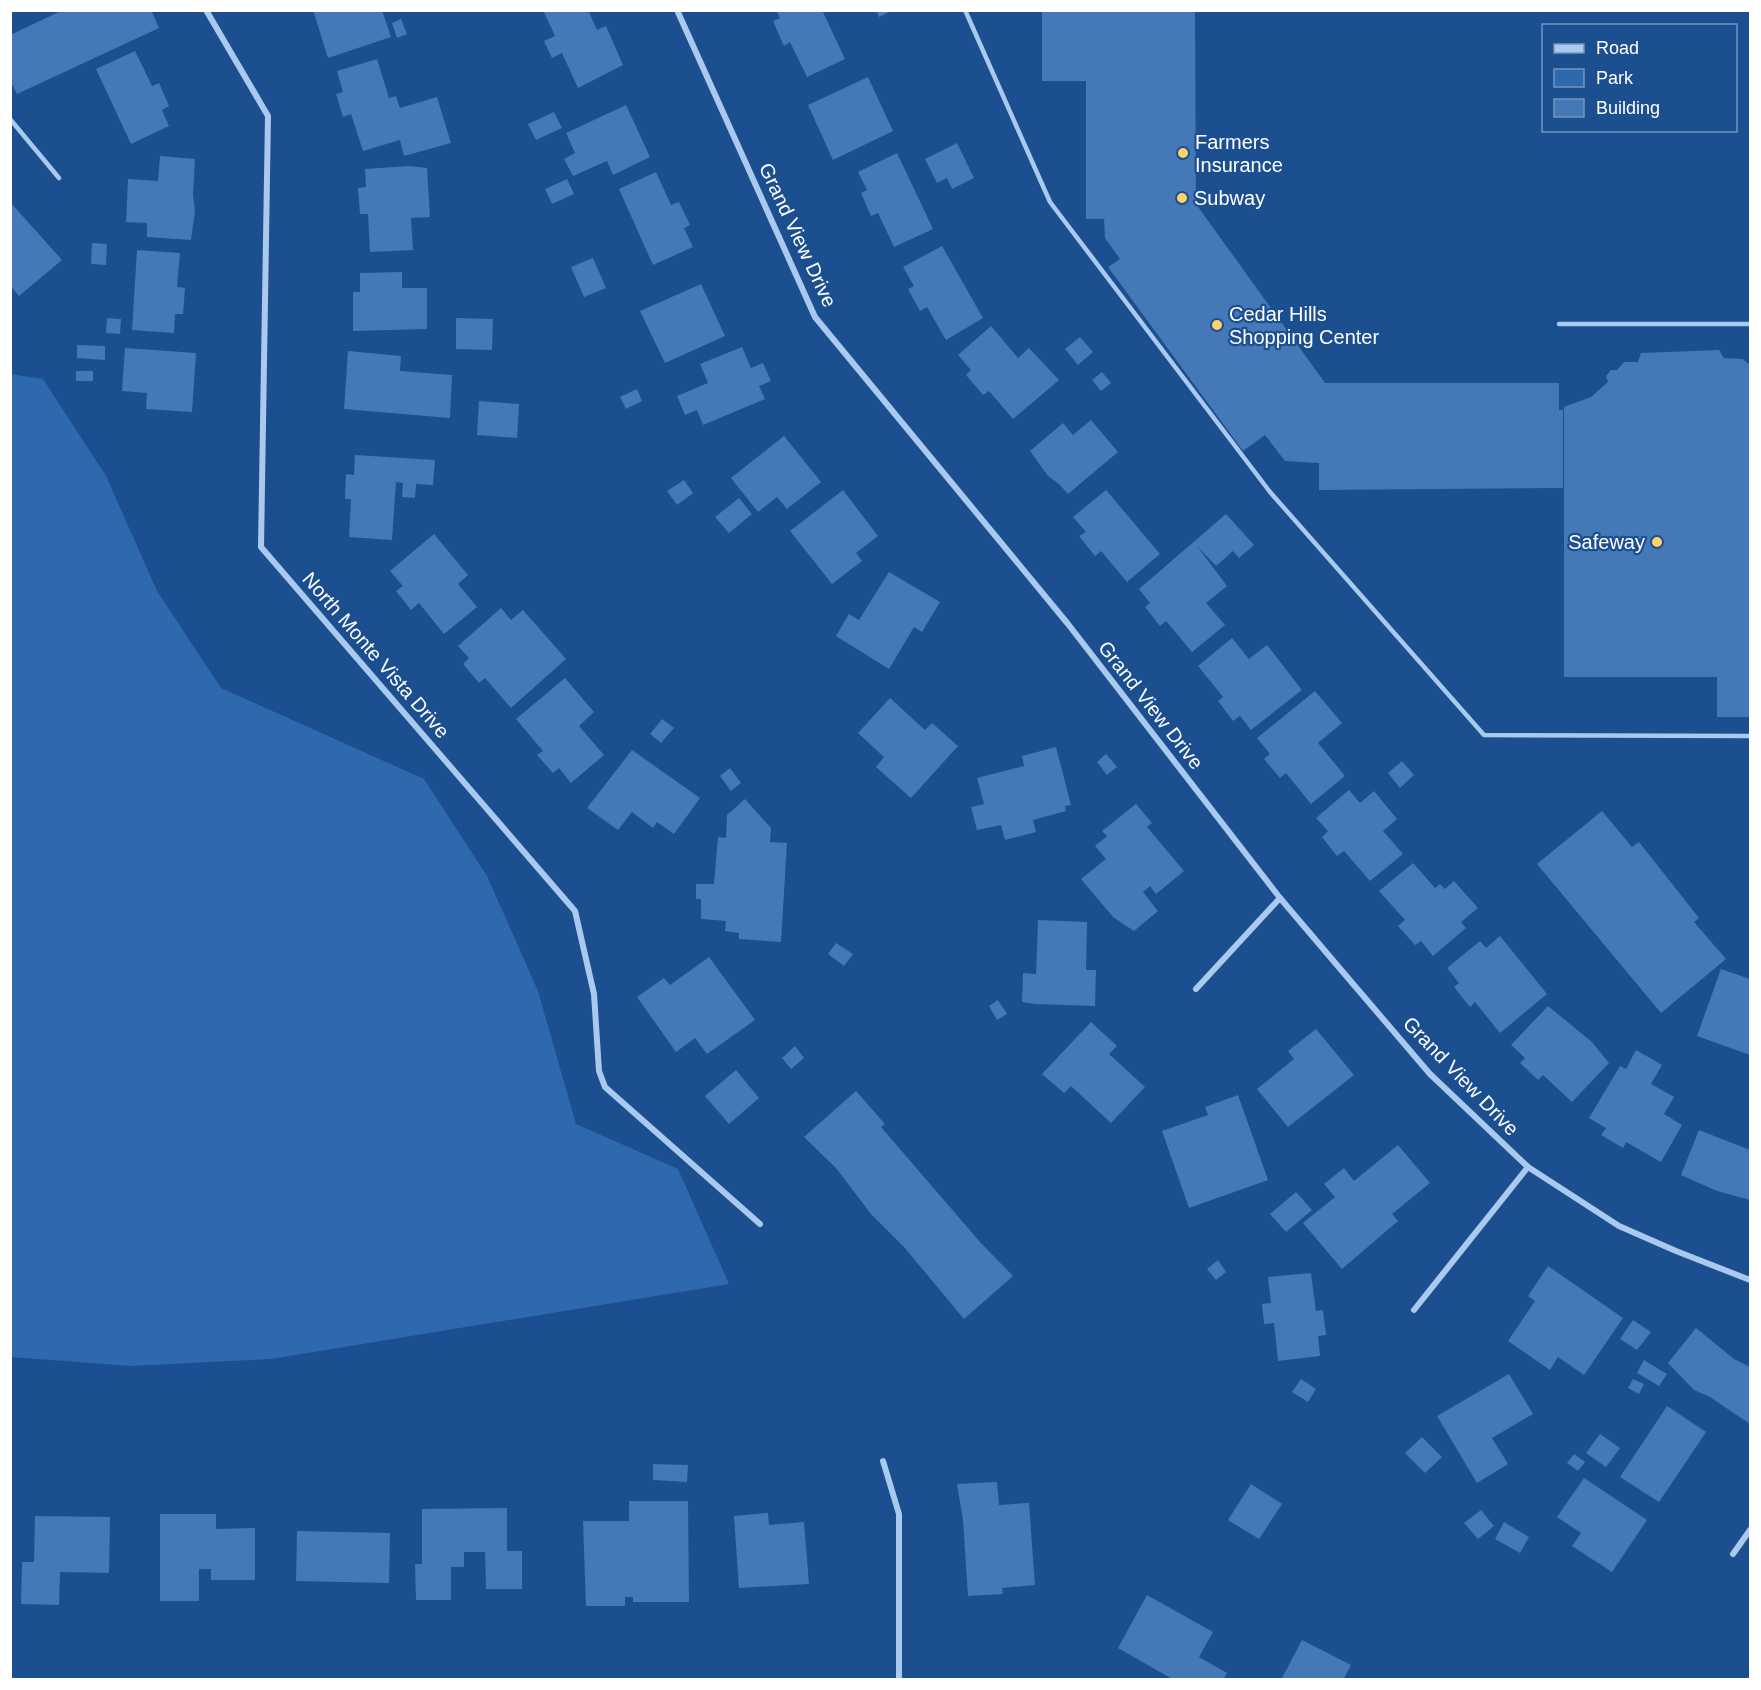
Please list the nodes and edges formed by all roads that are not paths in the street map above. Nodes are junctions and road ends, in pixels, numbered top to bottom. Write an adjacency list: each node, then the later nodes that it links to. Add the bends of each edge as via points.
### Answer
1 (206, 10): 12 (street, North Monte Vista Drive, via 268,116 261,547 575,911 594,994 599,1071 605,1087)
2 (677, 10): 9 (street, Grand View Drive, via 815,317 1068,624)
3 (965, 10): 8 (lane, via 1050,202 1270,492 1484,735)
4 (10, 119): 5 (lane)
5 (58, 178)
6 (1559, 324): 7 (lane)
7 (1750, 324)
8 (1750, 735)
9 (1280, 898): 10 (street); 11 (street, Grand View Drive, via 1430,1074)
10 (1196, 989)
11 (1528, 1167): 13 (street, Grand View Drive, via 1619,1226); 14 (street)
12 (760, 1224)
13 (1750, 1280)
14 (1414, 1310)
15 (883, 1461): 18 (street, via 899,1514)
16 (1750, 1530): 17 (street)
17 (1733, 1554)
18 (899, 1680)

